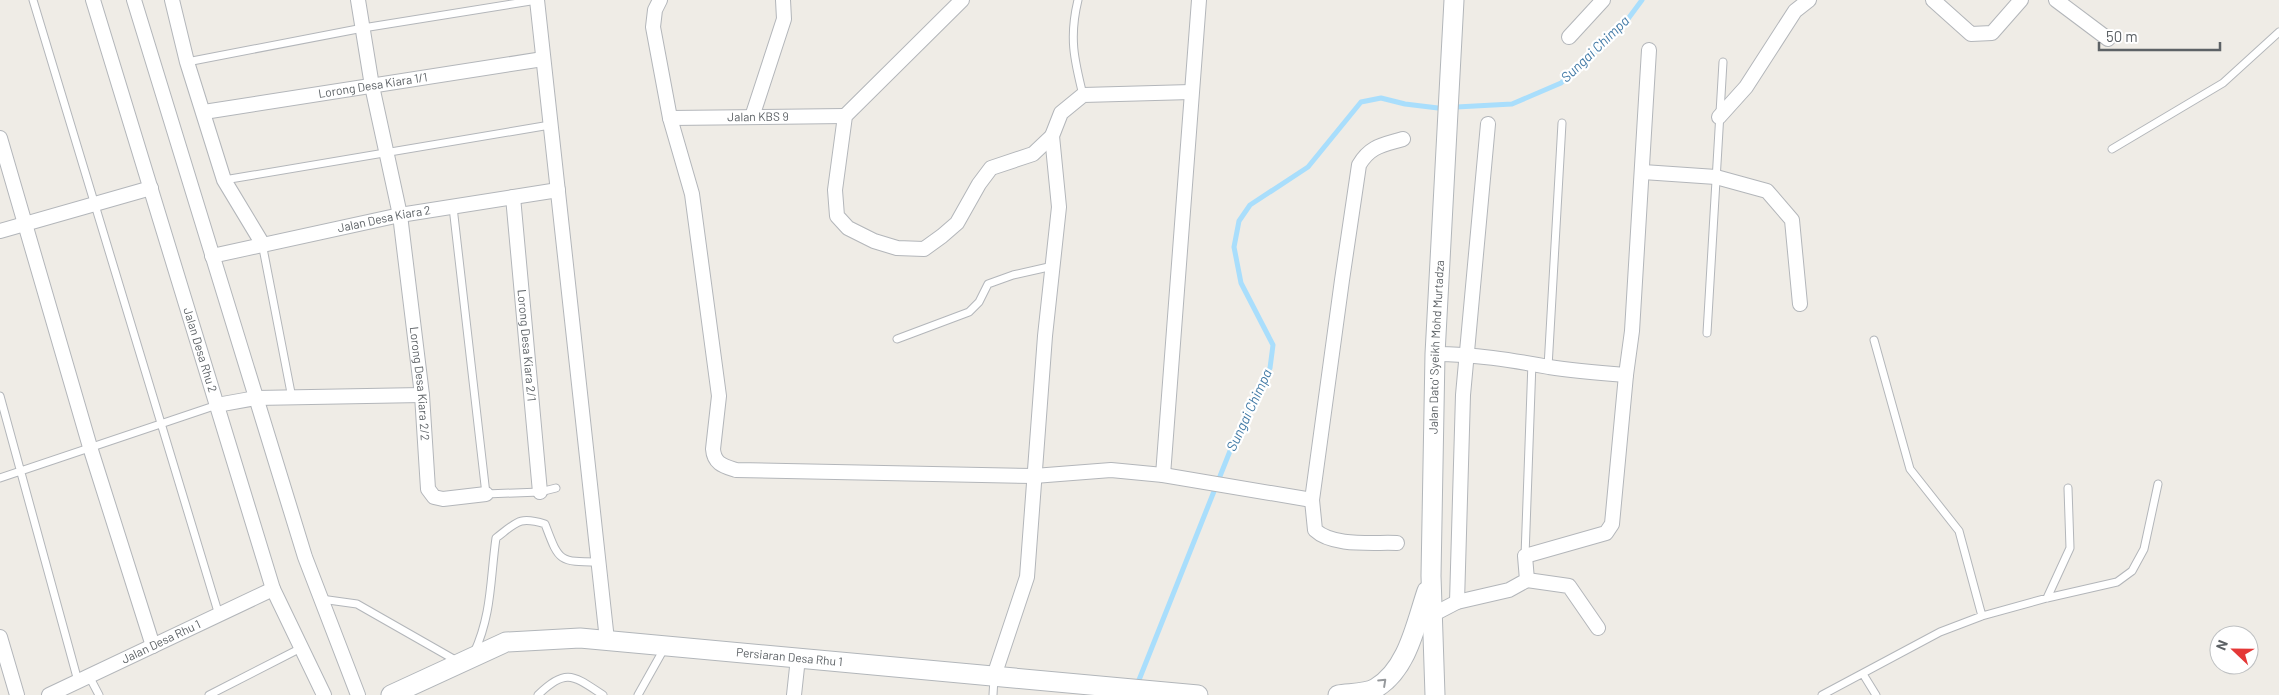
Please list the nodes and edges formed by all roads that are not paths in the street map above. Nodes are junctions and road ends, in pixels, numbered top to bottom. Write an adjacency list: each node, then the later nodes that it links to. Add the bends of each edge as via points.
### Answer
1 (33, 0): 48 (lane)
2 (93, 0): 45 (street, Jalan Desa Rhu 2)
3 (134, 0): 54 (street)
4 (172, 0): 24 (street)
5 (358, 0): 18 (street, Lorong Desa Kiara 2/2)
6 (537, 0): 18 (lane); 23 (street)
7 (660, 0): 33 (street, via 653,27)
8 (783, 0): 31 (street, via 784,19)
9 (962, 0): 30 (street)
10 (1078, 0): 28 (lane, via 1072,25 1074,61)
11 (1199, 0): 27 (street)
12 (1454, 0): 60 (main road, Jalan Dato' Syeikh Mohd Murtadza)
13 (1603, 0): 20 (street)
14 (1809, 0): 32 (street, via 1794,11 1746,87)
15 (1933, 0): 16 (street, via 1971,34 1992,33)
16 (2021, 0)
17 (2056, 0): 21 (street)
18 (362, 28): 24 (lane); 26 (street, Lorong Desa Kiara 2/2)
19 (2279, 32): 40 (lane, via 2223,83)
20 (1569, 37)
21 (2108, 39)
22 (1649, 50): 42 (street)
23 (543, 59): 26 (street, Lorong Desa Kiara 1/1); 36 (street)
24 (187, 62): 29 (street)
25 (1723, 62): 32 (lane)
26 (372, 86): 29 (street, Lorong Desa Kiara 1/1); 41 (street, Lorong Desa Kiara 2/2)
27 (1191, 92): 28 (street); 73 (street)
28 (1083, 95): 37 (street, via 1061,113)
29 (204, 112): 44 (street)
30 (845, 116): 31 (street, Jalan KBS 9); 37 (street, via 835,190 837,216 848,228 897,248 924,248 942,236 957,223 991,168 1033,154)
31 (752, 117): 33 (street, Jalan KBS 9)
32 (1719, 117): 43 (lane)
33 (670, 118): 74 (street, via 692,194 718,396 713,449 717,462 736,470)
34 (1562, 123): 63 (lane)
35 (1488, 124): 61 (street)
36 (550, 125): 41 (lane); 46 (street)
37 (1052, 136): 55 (street, via 1059,207)
38 (0, 138): 51 (street)
39 (1403, 140): 81 (street, via 1378,147 1366,154 1359,165)
40 (2112, 149)
41 (387, 152): 44 (lane); 50 (street, Lorong Desa Kiara 2/2)
42 (1643, 172): 43 (street); 64 (street)
43 (1716, 177): 56 (street, via 1767,191 1792,220); 57 (lane)
44 (224, 180): 53 (street)
45 (151, 188): 48 (street); 69 (street, Jalan Desa Rhu 2)
46 (558, 190): 47 (street, Jalan Desa Kiara 2); 84 (street)
47 (513, 197): 49 (street, Jalan Desa Kiara 2); 79 (street, Lorong Desa Kiara 2/1)
48 (94, 204): 51 (street); 70 (lane)
49 (453, 207): 50 (street, Jalan Desa Kiara 2); 80 (lane)
50 (400, 215): 53 (street, Jalan Desa Kiara 2); 65 (street, Lorong Desa Kiara 2/2)
51 (25, 224): 52 (street); 71 (street)
52 (0, 231)
53 (262, 243): 54 (street, Jalan Desa Kiara 2); 68 (lane)
54 (212, 256): 67 (street)
55 (1053, 266): 58 (lane, via 988,284 979,302 969,312); 74 (street)
56 (1800, 304)
57 (1707, 333)
58 (897, 338)
59 (1874, 340): 93 (lane, via 1910,469 1959,531)
60 (1435, 354): 61 (street); 85 (main road, Jalan Dato' Syeikh Mohd Murtadza)
61 (1468, 354): 62 (street); 90 (street, via 1463,395)
62 (1532, 362): 63 (street); 83 (lane)
63 (1548, 367): 64 (street)
64 (1626, 375): 83 (street, via 1612,524 1606,533)
65 (422, 395): 68 (street); 80 (street, Lorong Desa Kiara 2/2, via 428,488 434,497 443,500)
66 (0, 396): 72 (lane)
67 (256, 398): 68 (street); 69 (street); 89 (street)
68 (292, 398)
69 (217, 405): 70 (lane); 87 (street, Jalan Desa Rhu 2)
70 (161, 424): 71 (lane); 91 (lane)
71 (90, 448): 72 (lane); 97 (street)
72 (20, 471): 75 (lane); 104 (lane)
73 (1163, 475): 74 (street, via 1111,470); 81 (street)
74 (1034, 476): 103 (street, via 1028,577)
75 (0, 478)
76 (2158, 484): 88 (lane, via 2144,549 2132,571 2117,582)
77 (556, 488): 79 (lane)
78 (2068, 488): 88 (lane, via 2070,548)
79 (540, 492): 80 (lane)
80 (486, 494)
81 (1312, 500): 82 (street, via 1316,530 1323,537 1336,541)
82 (1397, 543)
83 (1525, 556): 86 (street)
84 (598, 562): 96 (street); 101 (lane, via 570,562 556,553 546,524 528,519 514,524 496,538 484,630)
85 (1431, 576): 92 (main road, Jalan Dato' Syeikh Mohd Murtadza); 118 (main road, one-way to 85, via 1375,689 1395,670 1409,646)
86 (1527, 580): 90 (street, via 1509,590); 94 (street, via 1569,586)
87 (273, 590): 91 (street, Jalan Desa Rhu 1); 99 (street, Jalan Desa Rhu 2)
88 (2047, 598): 93 (lane)
89 (321, 599): 101 (lane, via 357,604); 110 (street)
90 (1456, 602): 92 (street)
91 (219, 615): 97 (street, Jalan Desa Rhu 1)
92 (1432, 615): 119 (main road, Jalan Dato' Syeikh Mohd Murtadza)
93 (1982, 616): 102 (lane, via 1940,632)
94 (1598, 628)
95 (0, 638): 105 (street)
96 (607, 640): 98 (main road, Persiaran Desa Rhu 1); 101 (main road, Persiaran Desa Rhu 1, via 580,638 506,642)
97 (153, 646): 104 (street, Jalan Desa Rhu 1)
98 (666, 646): 100 (main road, Persiaran Desa Rhu 1); 114 (lane)
99 (302, 648): 108 (lane); 109 (street, Jalan Desa Rhu 2)
100 (798, 658): 103 (main road, Persiaran Desa Rhu 1); 115 (street)
101 (466, 660): 111 (main road, Persiaran Desa Rhu 1)
102 (1863, 674): 120 (lane); 121 (lane)
103 (994, 676): 116 (lane); 117 (main road, Persiaran Desa Rhu 1)
104 (84, 679): 106 (street, Jalan Desa Rhu 1); 107 (lane)
105 (17, 695)
106 (49, 695)
107 (99, 695)
108 (209, 695)
109 (324, 695)
110 (358, 695)
111 (392, 695)
112 (538, 695): 113 (lane, via 559,678 575,677)
113 (603, 695)
114 (638, 695)
115 (794, 695)
116 (993, 695)
117 (1198, 695)
118 (1338, 695)
119 (1435, 695)
120 (1822, 695)
121 (1876, 695)

